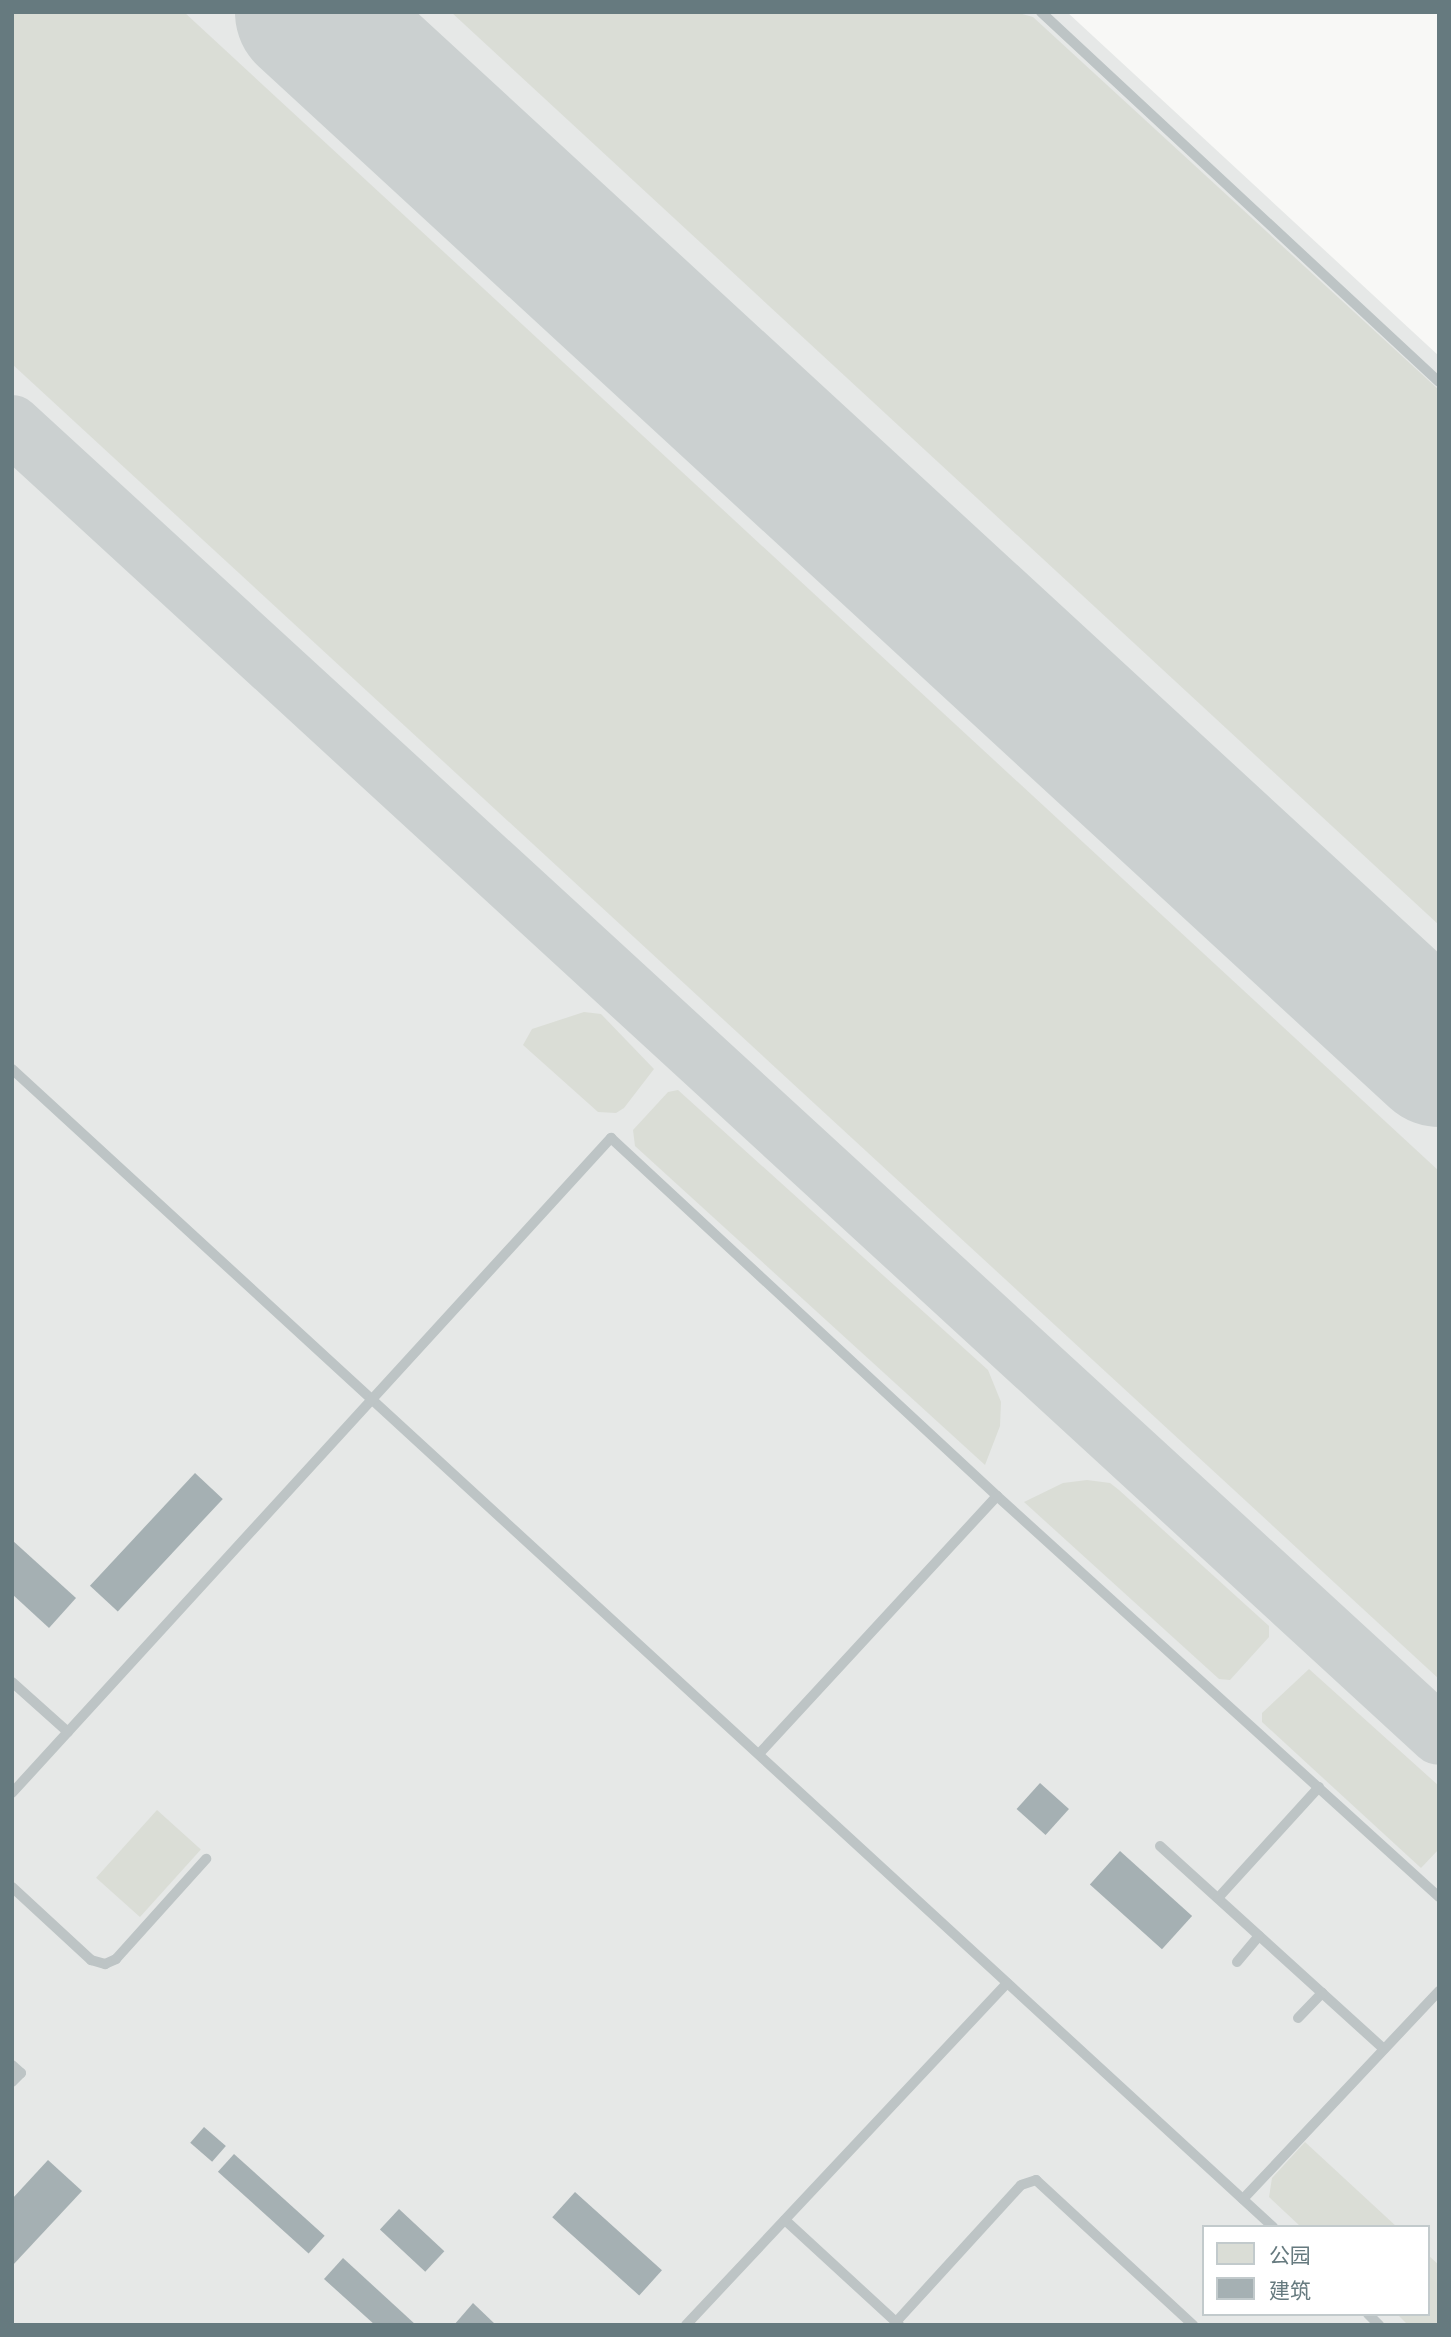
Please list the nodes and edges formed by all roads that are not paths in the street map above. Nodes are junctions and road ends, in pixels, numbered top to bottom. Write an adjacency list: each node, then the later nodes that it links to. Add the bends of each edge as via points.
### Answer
1 (1041, 12): 2 (lane)
2 (1439, 382)
3 (12, 1069): 4 (lane)
4 (371, 1400): 5 (lane, via 611,1138); 7 (lane); 8 (lane)
5 (997, 1496): 8 (lane); 11 (lane)
6 (12, 1682): 7 (lane)
7 (68, 1732): 10 (lane)
8 (759, 1754): 20 (lane)
9 (12, 1773): 10 (lane)
10 (22, 1783): 12 (lane)
11 (1319, 1787): 16 (lane); 17 (lane)
12 (12, 1793)
13 (1160, 1846): 17 (lane)
14 (206, 1859): 15 (lane, via 116,1959 105,1964 91,1960)
15 (12, 1887)
16 (1439, 1897)
17 (1218, 1898): 18 (lane)
18 (1259, 1936): 19 (lane); 22 (lane)
19 (1237, 1962)
20 (1007, 1983): 27 (lane); 28 (lane)
21 (1439, 1992): 24 (lane)
22 (1322, 1993): 23 (lane); 24 (lane)
23 (1298, 2018)
24 (1384, 2049): 27 (lane)
25 (12, 2065): 26 (lane, via 20,2073)
26 (12, 2082)
27 (1243, 2199): 29 (lane)
28 (785, 2220): 30 (lane); 31 (lane)
29 (1271, 2225)
30 (898, 2323): 32 (lane, via 1021,2185 1035,2180)
31 (686, 2325)
32 (1193, 2325)

